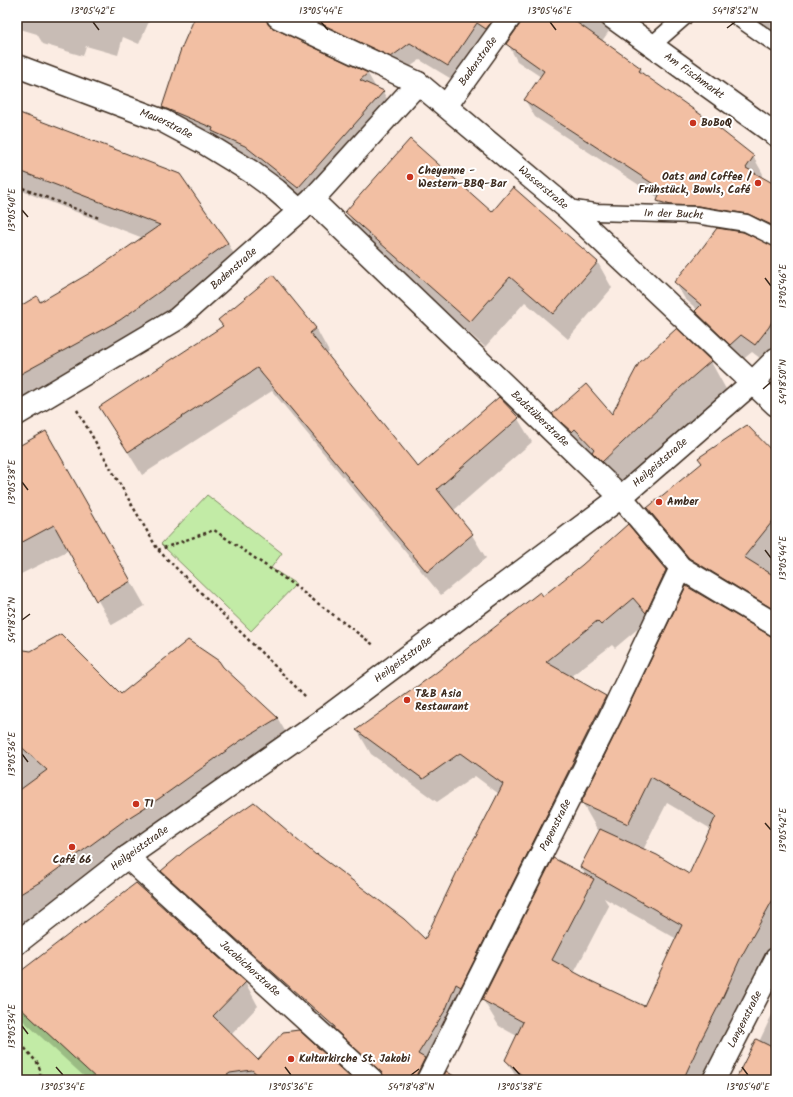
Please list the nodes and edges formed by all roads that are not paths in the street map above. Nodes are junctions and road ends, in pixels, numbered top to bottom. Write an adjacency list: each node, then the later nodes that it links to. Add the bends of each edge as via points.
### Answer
1 (278, 17): 9 (street, Wasserstraße)
2 (510, 17): 10 (street, Badenstraße)
3 (612, 17): 7 (street, Am Fischmarkt)
4 (684, 17): 7 (lane)
5 (737, 17): 6 (lane)
6 (776, 44)
7 (652, 45): 11 (street, Am Fischmarkt)
8 (17, 66): 12 (street, Mauerstraße, via 163,121 206,144 276,190)
9 (418, 83): 10 (street, Wasserstraße); 12 (street, Badenstraße)
10 (446, 106): 13 (street, Wasserstraße)
11 (776, 135)
12 (306, 206): 18 (street, Badenstraße, via 176,319); 19 (street, Badstüberstraße)
13 (567, 208): 14 (lane, In der Bucht, via 595,212 696,215 746,223); 16 (street, Wasserstraße)
14 (776, 238)
15 (776, 360): 16 (street, Heilgeiststraße)
16 (752, 383): 17 (street, Wasserstraße); 19 (street, Heilgeiststraße)
17 (776, 405)
18 (17, 414)
19 (621, 497): 20 (street, Badstüberstraße); 22 (street, Heilgeiststraße, via 327,717)
20 (681, 568): 21 (street, Badstüberstraße); 26 (street, Papenstraße)
21 (776, 625)
22 (128, 857): 23 (street, Heilgeiststraße); 25 (street, Jacobichorstraße)
23 (17, 943)
24 (776, 959): 27 (street, Langenstraße)
25 (372, 1080)
26 (428, 1080)
27 (714, 1080)

